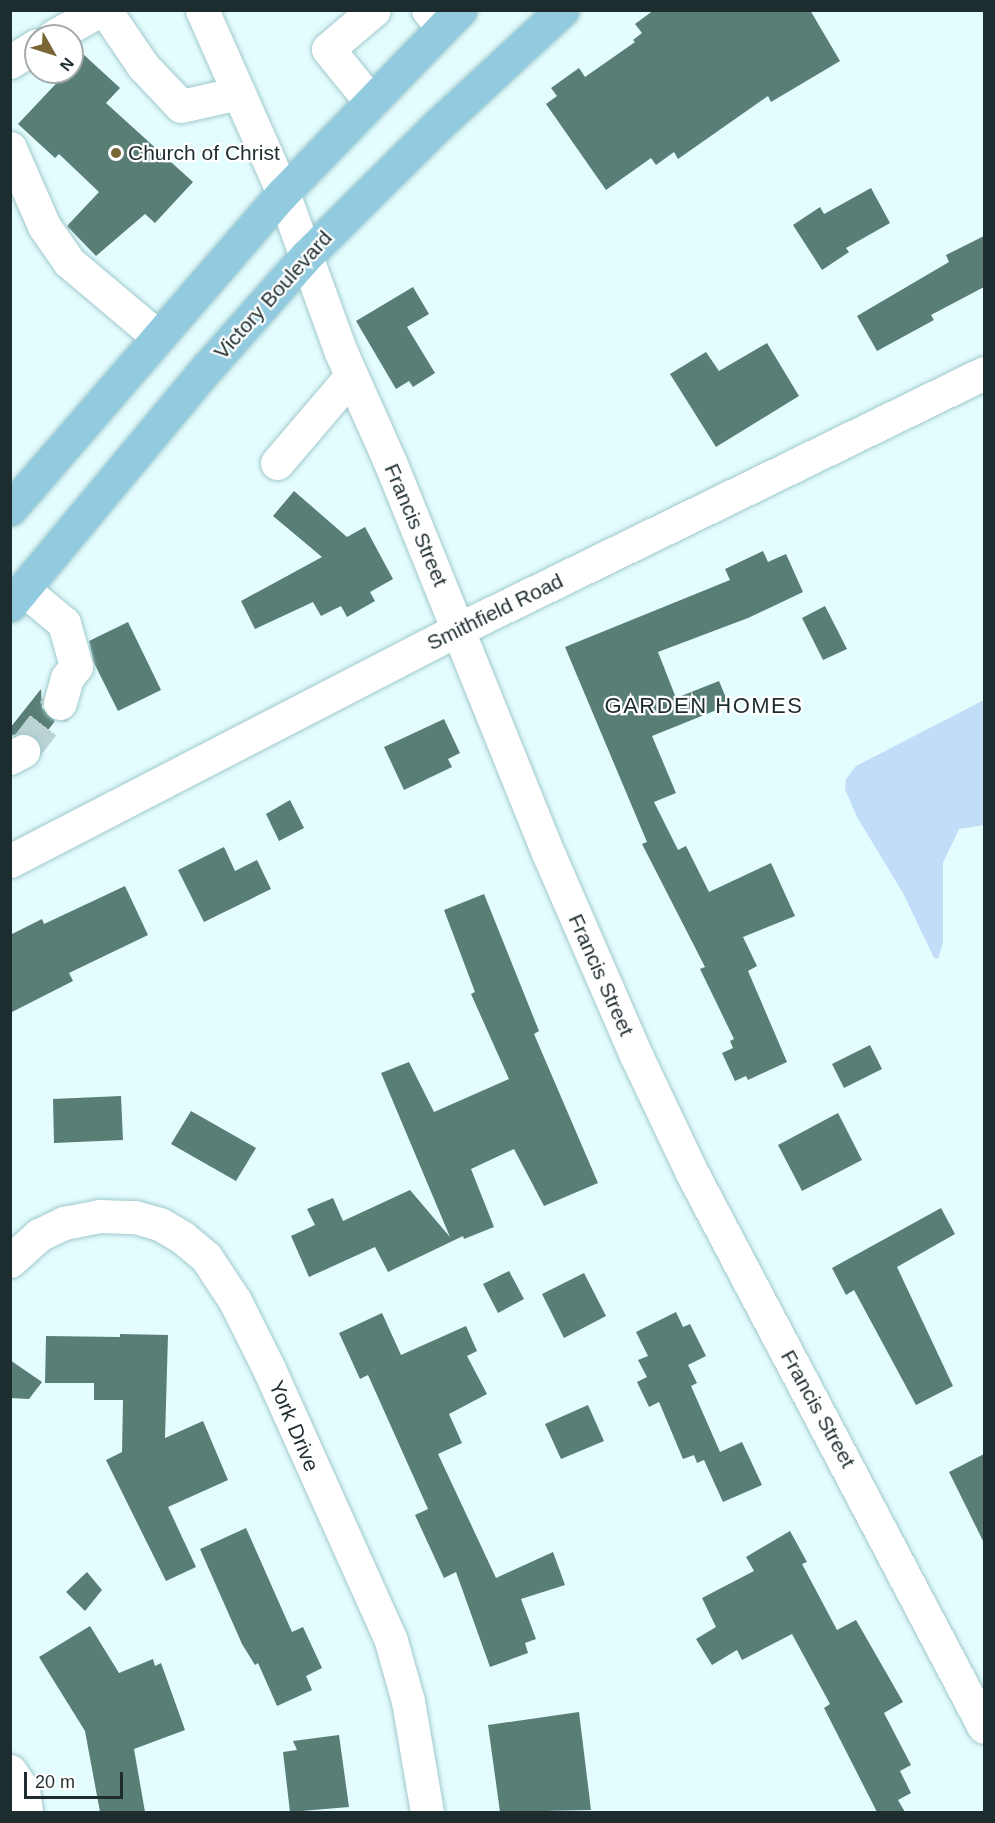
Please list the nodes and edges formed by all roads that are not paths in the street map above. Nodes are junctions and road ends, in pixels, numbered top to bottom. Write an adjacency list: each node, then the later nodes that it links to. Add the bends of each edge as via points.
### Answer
1 (100, 10): 7 (street)
2 (105, 10): 10 (street, via 143,66 181,106)
3 (202, 10): 10 (street, Francis Street)
4 (374, 10): 11 (street, via 328,50)
5 (562, 10): 14 (main road, Victory Boulevard)
6 (444, 16): 11 (main road)
7 (75, 24)
8 (24, 53): 9 (street)
9 (10, 62)
10 (239, 93): 13 (street, Francis Street)
11 (371, 102): 13 (main road)
12 (10, 148): 15 (street, via 44,226 69,262)
13 (283, 193): 14 (street, Francis Street); 15 (main road)
14 (306, 256): 17 (street, Francis Street); 20 (main road, Victory Boulevard)
15 (157, 336): 19 (main road)
16 (984, 373): 21 (street, Smithfield Road)
17 (351, 376): 18 (street); 21 (street, Francis Street)
18 (277, 463)
19 (10, 509)
20 (17, 597): 22 (street, via 64,623 76,666)
21 (459, 629): 23 (street, Smithfield Road); 25 (street, Francis Street, via 549,855 641,1066 703,1194)
22 (58, 691)
23 (10, 861)
24 (10, 1261): 28 (street, York Drive, via 39,1235 64,1223 99,1216 135,1217 160,1224 206,1257 235,1301 270,1370 391,1641 408,1701)
25 (984, 1727)
26 (10, 1771): 27 (street, via 23,1790)
27 (26, 1812)
28 (427, 1812)

